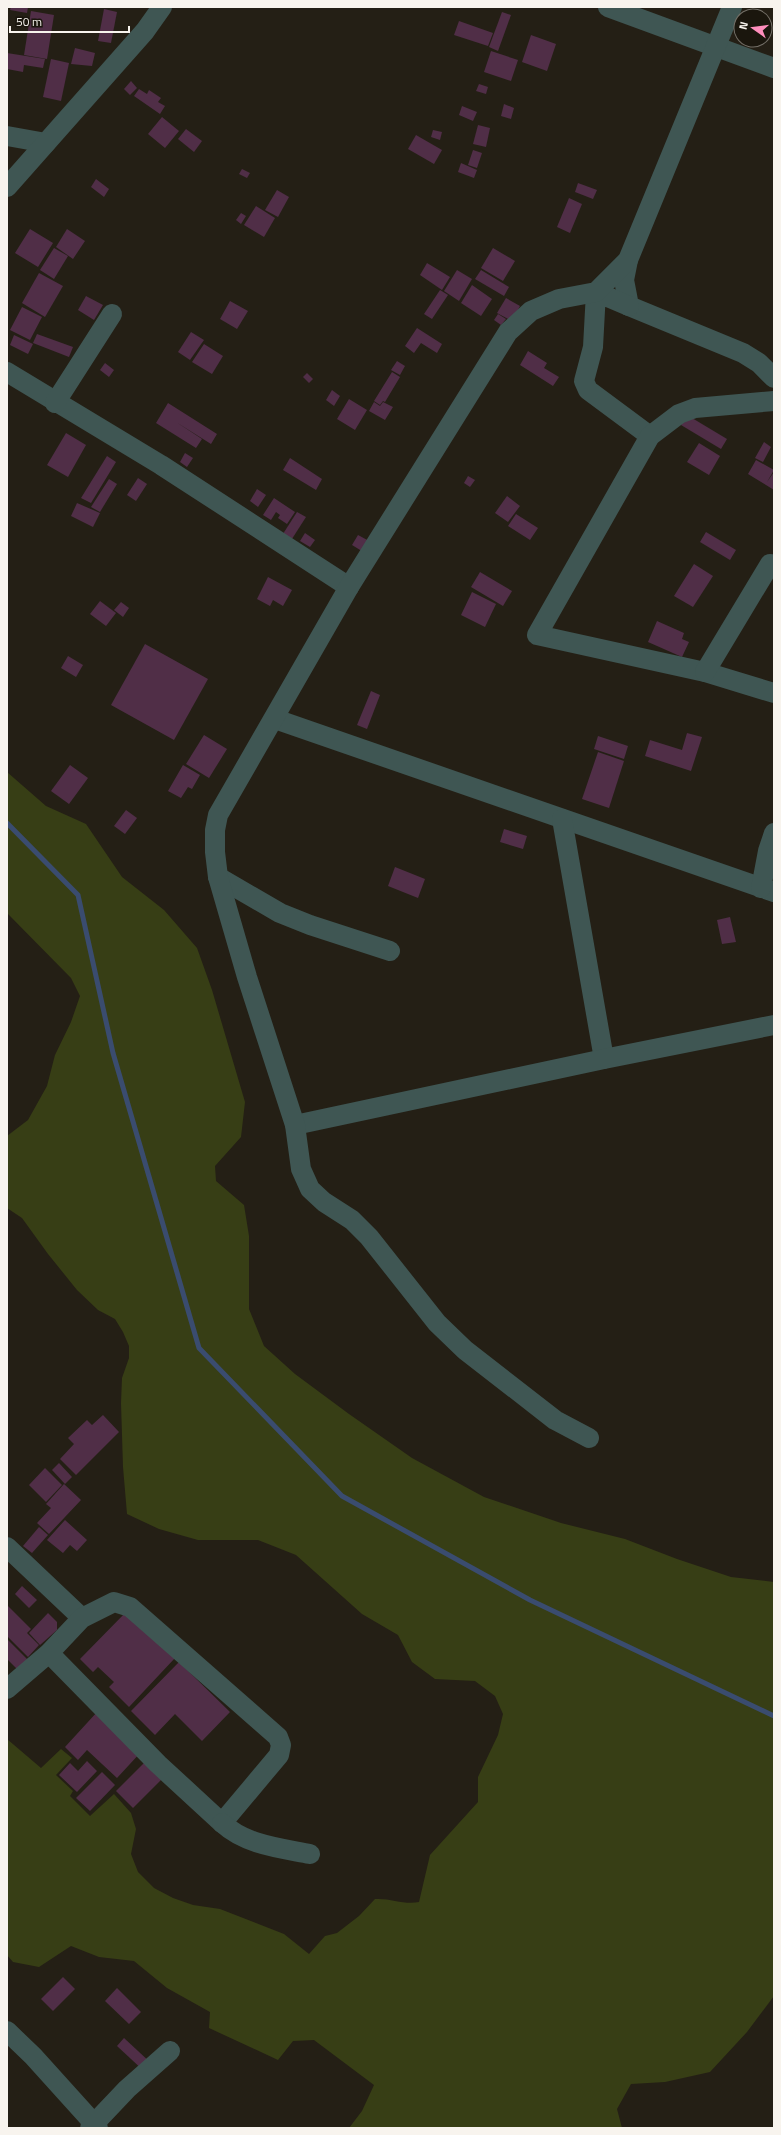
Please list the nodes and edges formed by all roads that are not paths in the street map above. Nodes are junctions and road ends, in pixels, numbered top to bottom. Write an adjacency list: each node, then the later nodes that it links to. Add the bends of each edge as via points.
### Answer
1 (162, 7): 7 (street, via 145,31)
2 (608, 7): 4 (street)
3 (732, 7): 4 (street)
4 (715, 47): 5 (street); 9 (street)
5 (774, 68)
6 (7, 136): 7 (street)
7 (46, 143): 8 (street)
8 (7, 187)
9 (628, 260): 10 (street); 11 (street, via 624,280)
10 (596, 292): 11 (street); 17 (street, via 593,347 584,381 588,390); 19 (street, via 558,299 531,311 508,332)
11 (629, 306): 14 (street, via 742,353 759,363)
12 (112, 314): 16 (street)
13 (7, 372): 16 (street)
14 (774, 378)
15 (774, 402): 17 (street, via 695,408 679,414)
16 (54, 403): 19 (street, via 160,465)
17 (650, 436): 20 (street, via 537,635)
18 (770, 564): 20 (street)
19 (349, 587): 22 (street)
20 (705, 672): 21 (street)
21 (774, 693)
22 (275, 719): 23 (street); 25 (street, via 218,815 215,830)
23 (562, 819): 26 (street); 29 (street)
24 (774, 834): 26 (street, via 768,851)
25 (218, 877): 27 (street, via 280,913); 30 (street)
26 (768, 890)
27 (390, 952)
28 (774, 1025): 29 (street)
29 (604, 1059): 30 (street)
30 (295, 1125): 31 (street, via 301,1169 310,1189 324,1202 352,1220 369,1237 437,1323 465,1350 555,1420)
31 (589, 1438)
32 (7, 1547): 33 (street)
33 (82, 1618): 34 (street); 36 (street, via 114,1602 130,1607 278,1737 281,1745 279,1755)
34 (49, 1653): 35 (street); 36 (street, via 158,1764)
35 (7, 1689)
36 (222, 1823): 37 (street, via 233,1833 247,1840)
37 (310, 1854)
38 (7, 2031): 40 (street, via 33,2056)
39 (170, 2051): 40 (street, via 127,2089)
40 (94, 2127)

